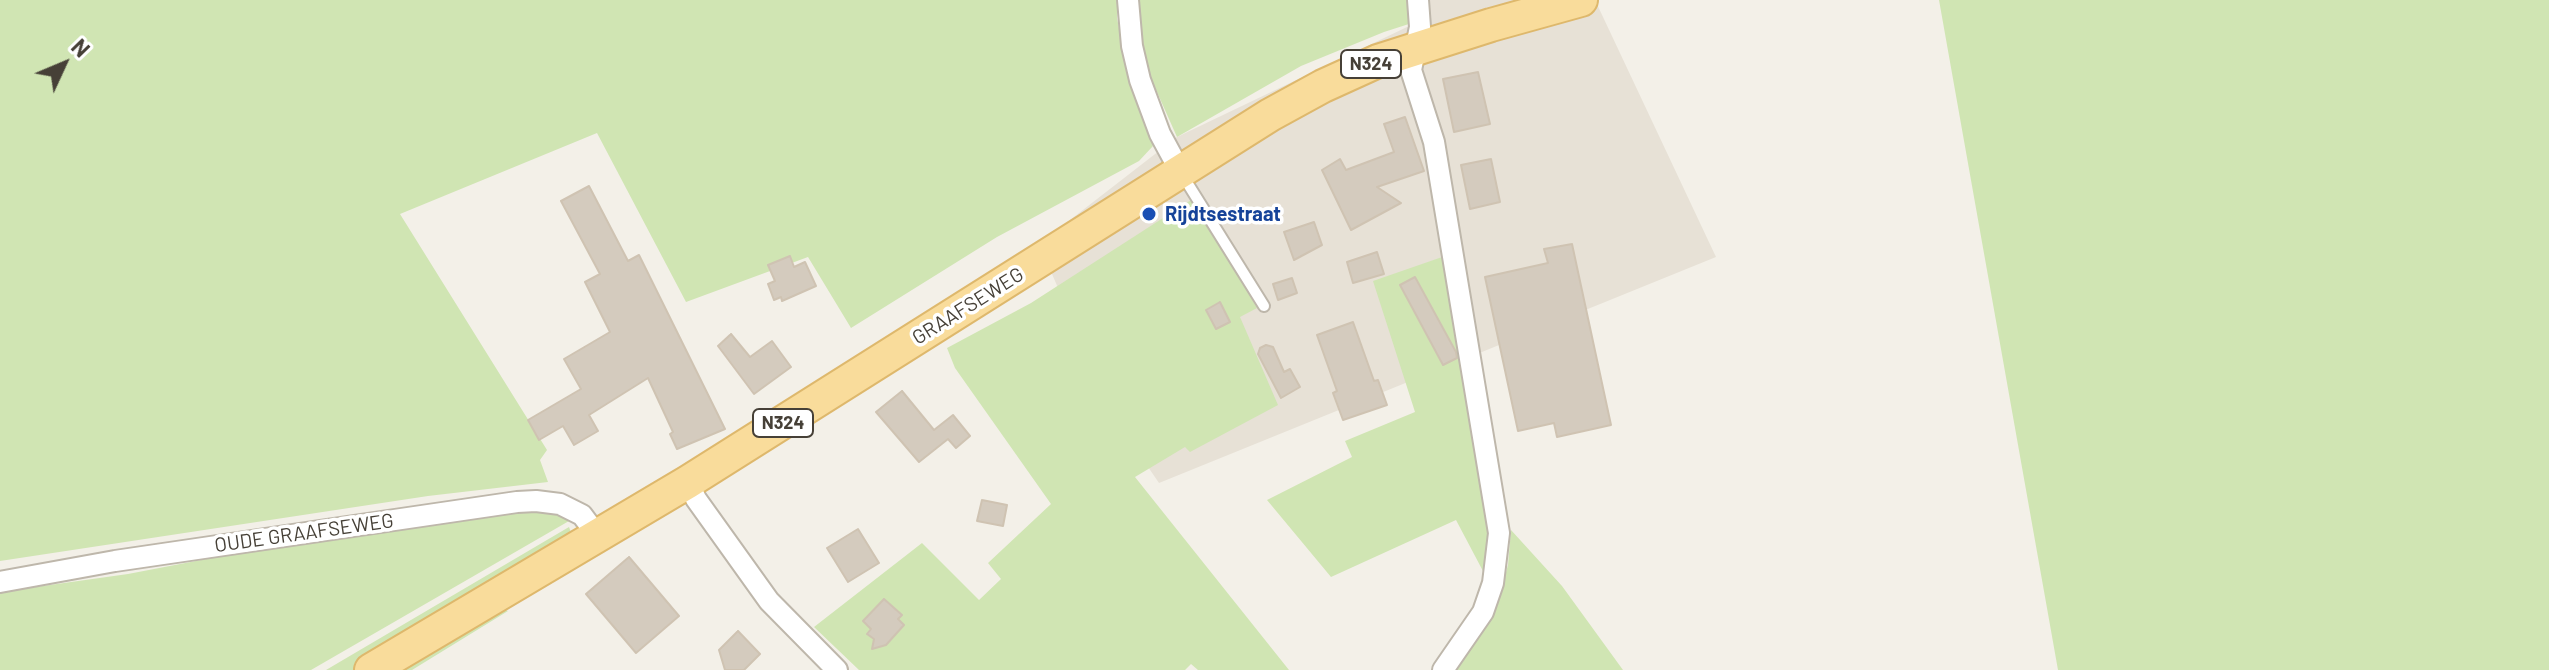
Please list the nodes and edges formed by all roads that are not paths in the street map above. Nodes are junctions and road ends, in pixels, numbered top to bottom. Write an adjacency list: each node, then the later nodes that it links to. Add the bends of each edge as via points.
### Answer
1 (1128, 0): 5 (street, via 1140,80)
2 (1418, 0): 4 (street)
3 (1581, 0): 4 (main road, GRAAFSEWEG / N324)
4 (1417, 47): 5 (main road, GRAAFSEWEG / N324, via 1323,86); 12 (street, via 1411,70 1434,142 1499,533 1493,583 1483,612)
5 (1180, 171): 6 (lane); 7 (main road, GRAAFSEWEG / N324)
6 (1264, 306)
7 (688, 482): 8 (main road, GRAAFSEWEG / N324); 11 (street, via 769,601)
8 (597, 535): 9 (street, OUDE GRAAFSEWEG, via 582,515 560,504 517,502); 10 (main road, GRAAFSEWEG / N324)
9 (0, 582)
10 (375, 668)
11 (837, 670)
12 (1443, 670)

